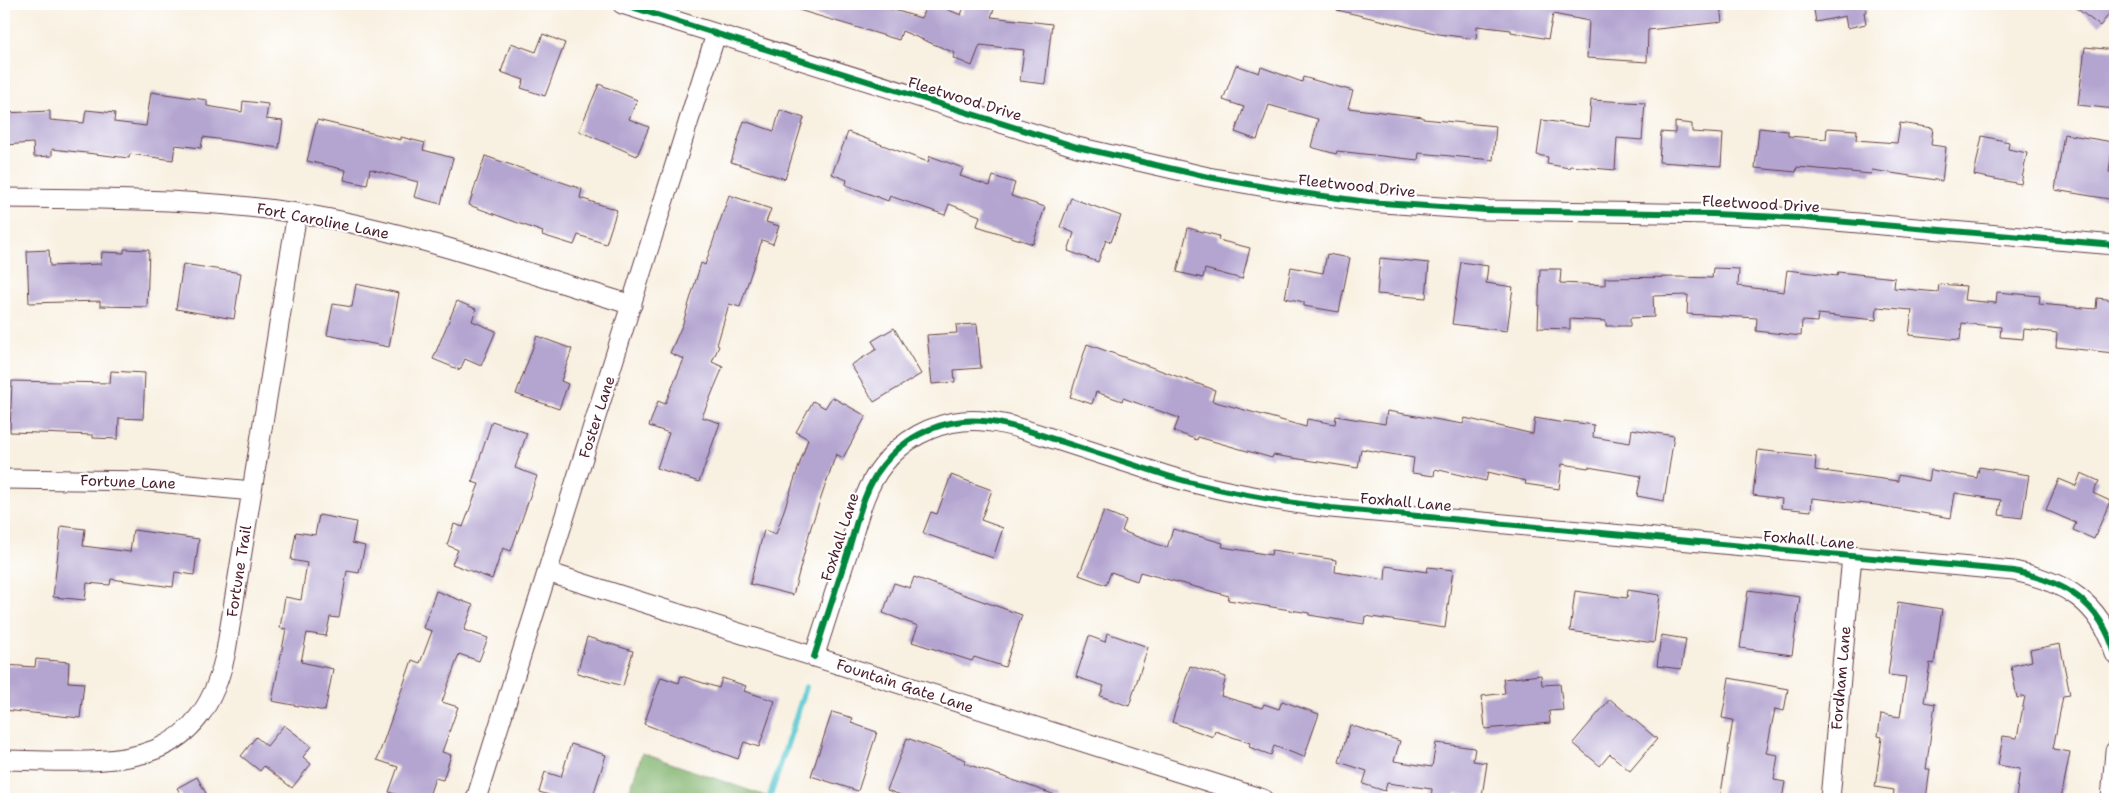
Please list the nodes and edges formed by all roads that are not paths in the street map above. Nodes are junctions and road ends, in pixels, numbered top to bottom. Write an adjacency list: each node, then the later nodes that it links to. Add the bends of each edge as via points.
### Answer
1 (622, 4): 2 (street, Fleetwood Drive)
2 (716, 34): 5 (street, Fleetwood Drive, via 1078,147 1208,177 1294,192 1368,202 1485,210 1800,218); 6 (street, Foster Lane)
3 (4, 198): 4 (street, Fort Caroline Lane, via 161,200)
4 (297, 213): 6 (street, Fort Caroline Lane, via 421,241); 8 (street, Fortune Trail)
5 (2115, 245)
6 (632, 305): 10 (street, Foster Lane)
7 (4, 479): 8 (street, Fortune Lane, via 147,481)
8 (252, 491): 14 (street, Fortune Trail, via 223,666 214,693 192,725 177,739 137,756 108,760)
9 (1852, 556): 11 (street, Foxhall Lane, via 2014,571 2061,584 2092,611 2109,636); 12 (street, Foxhall Lane, via 1280,501 1170,476 1023,429 965,421 937,427 912,438 892,454 877,473 861,509); 17 (street, Fordham Lane)
10 (548, 572): 12 (street, Fountain Gate Lane); 15 (street, Foster Lane)
11 (2115, 654)
12 (814, 657): 16 (street, Fountain Gate Lane)
13 (2115, 751): 18 (street)
14 (4, 760)
15 (476, 799)
16 (1263, 799)
17 (1830, 799)
18 (2111, 799)

